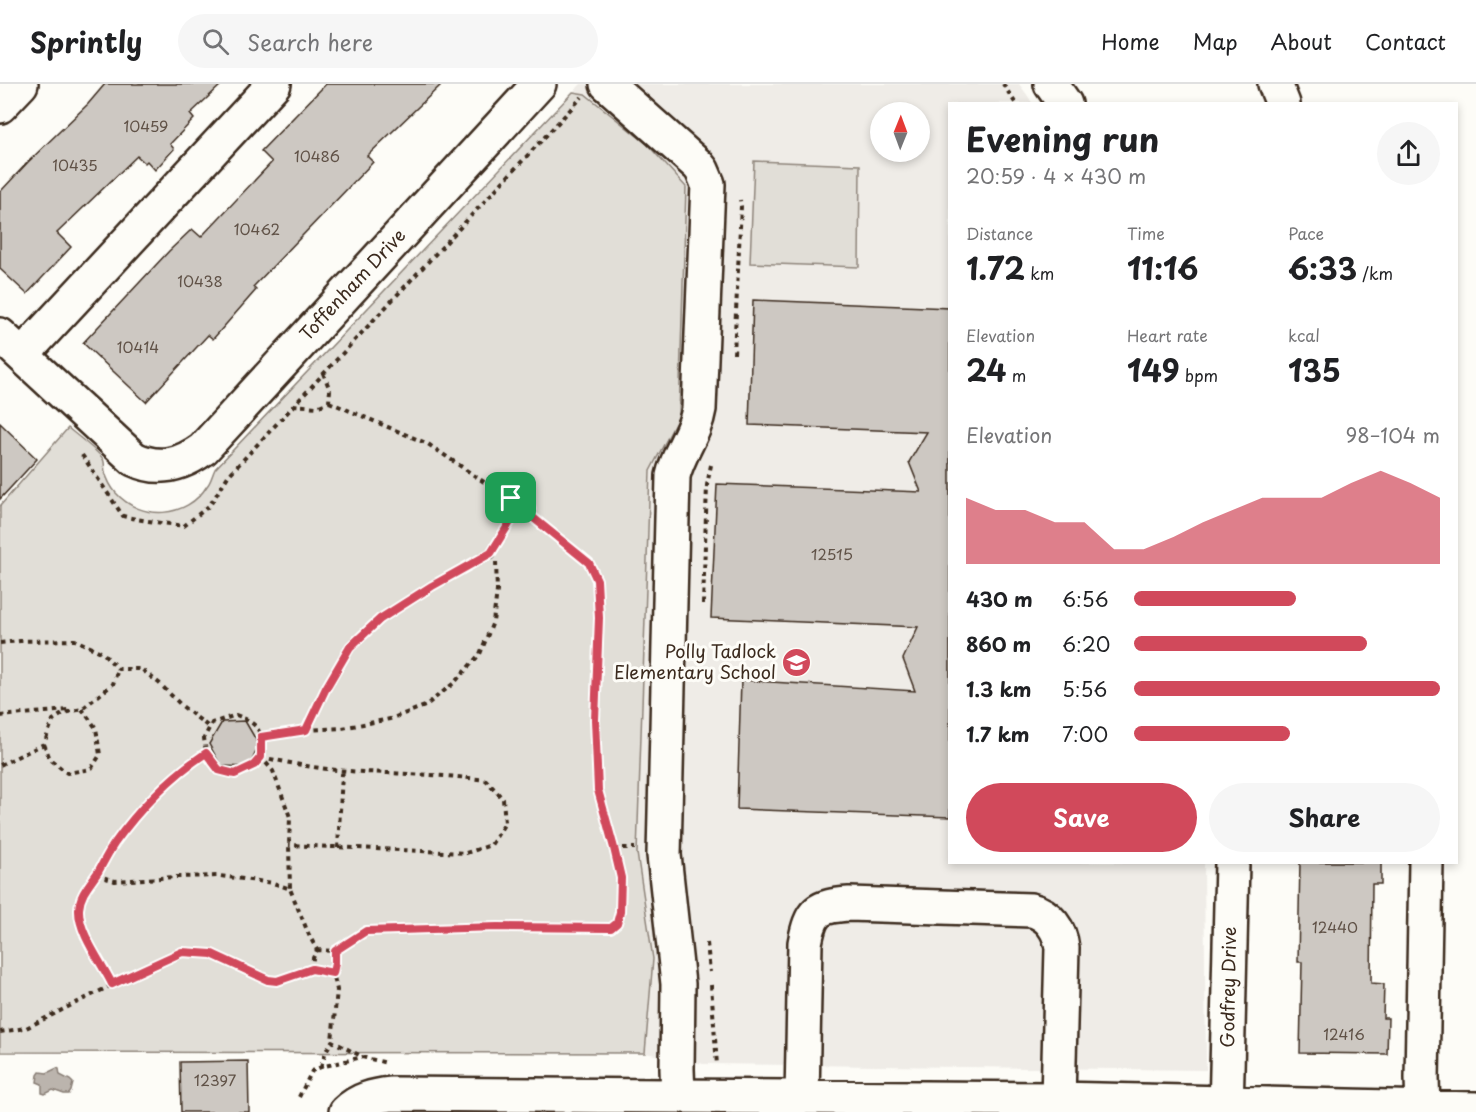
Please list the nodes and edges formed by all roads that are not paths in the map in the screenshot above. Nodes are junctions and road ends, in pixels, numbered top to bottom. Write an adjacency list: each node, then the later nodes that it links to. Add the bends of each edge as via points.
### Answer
1 (21, 84): 9 (street)
2 (274, 84): 10 (street)
3 (539, 84): 10 (street, Toffenham Drive, via 203,449 185,460 155,465 134,459)
4 (607, 84): 13 (street, via 698,165 708,184 698,420 673,476 663,855 678,984)
5 (1051, 84): 7 (street)
6 (1275, 84): 8 (street)
7 (1064, 102)
8 (1282, 102)
9 (0, 106)
10 (11, 345)
11 (1232, 864): 16 (street, Godfrey Drive)
12 (1426, 864): 17 (street)
13 (678, 1096): 14 (street); 19 (street, via 392,1094 363,1100)
14 (802, 1098): 15 (street); 15 (street, via 808,927 824,907 849,904 1030,910 1043,914 1055,927 1062,948)
15 (1058, 1099): 16 (street)
16 (1226, 1108): 17 (street)
17 (1423, 1108): 18 (street)
18 (1476, 1109)
19 (347, 1111)

